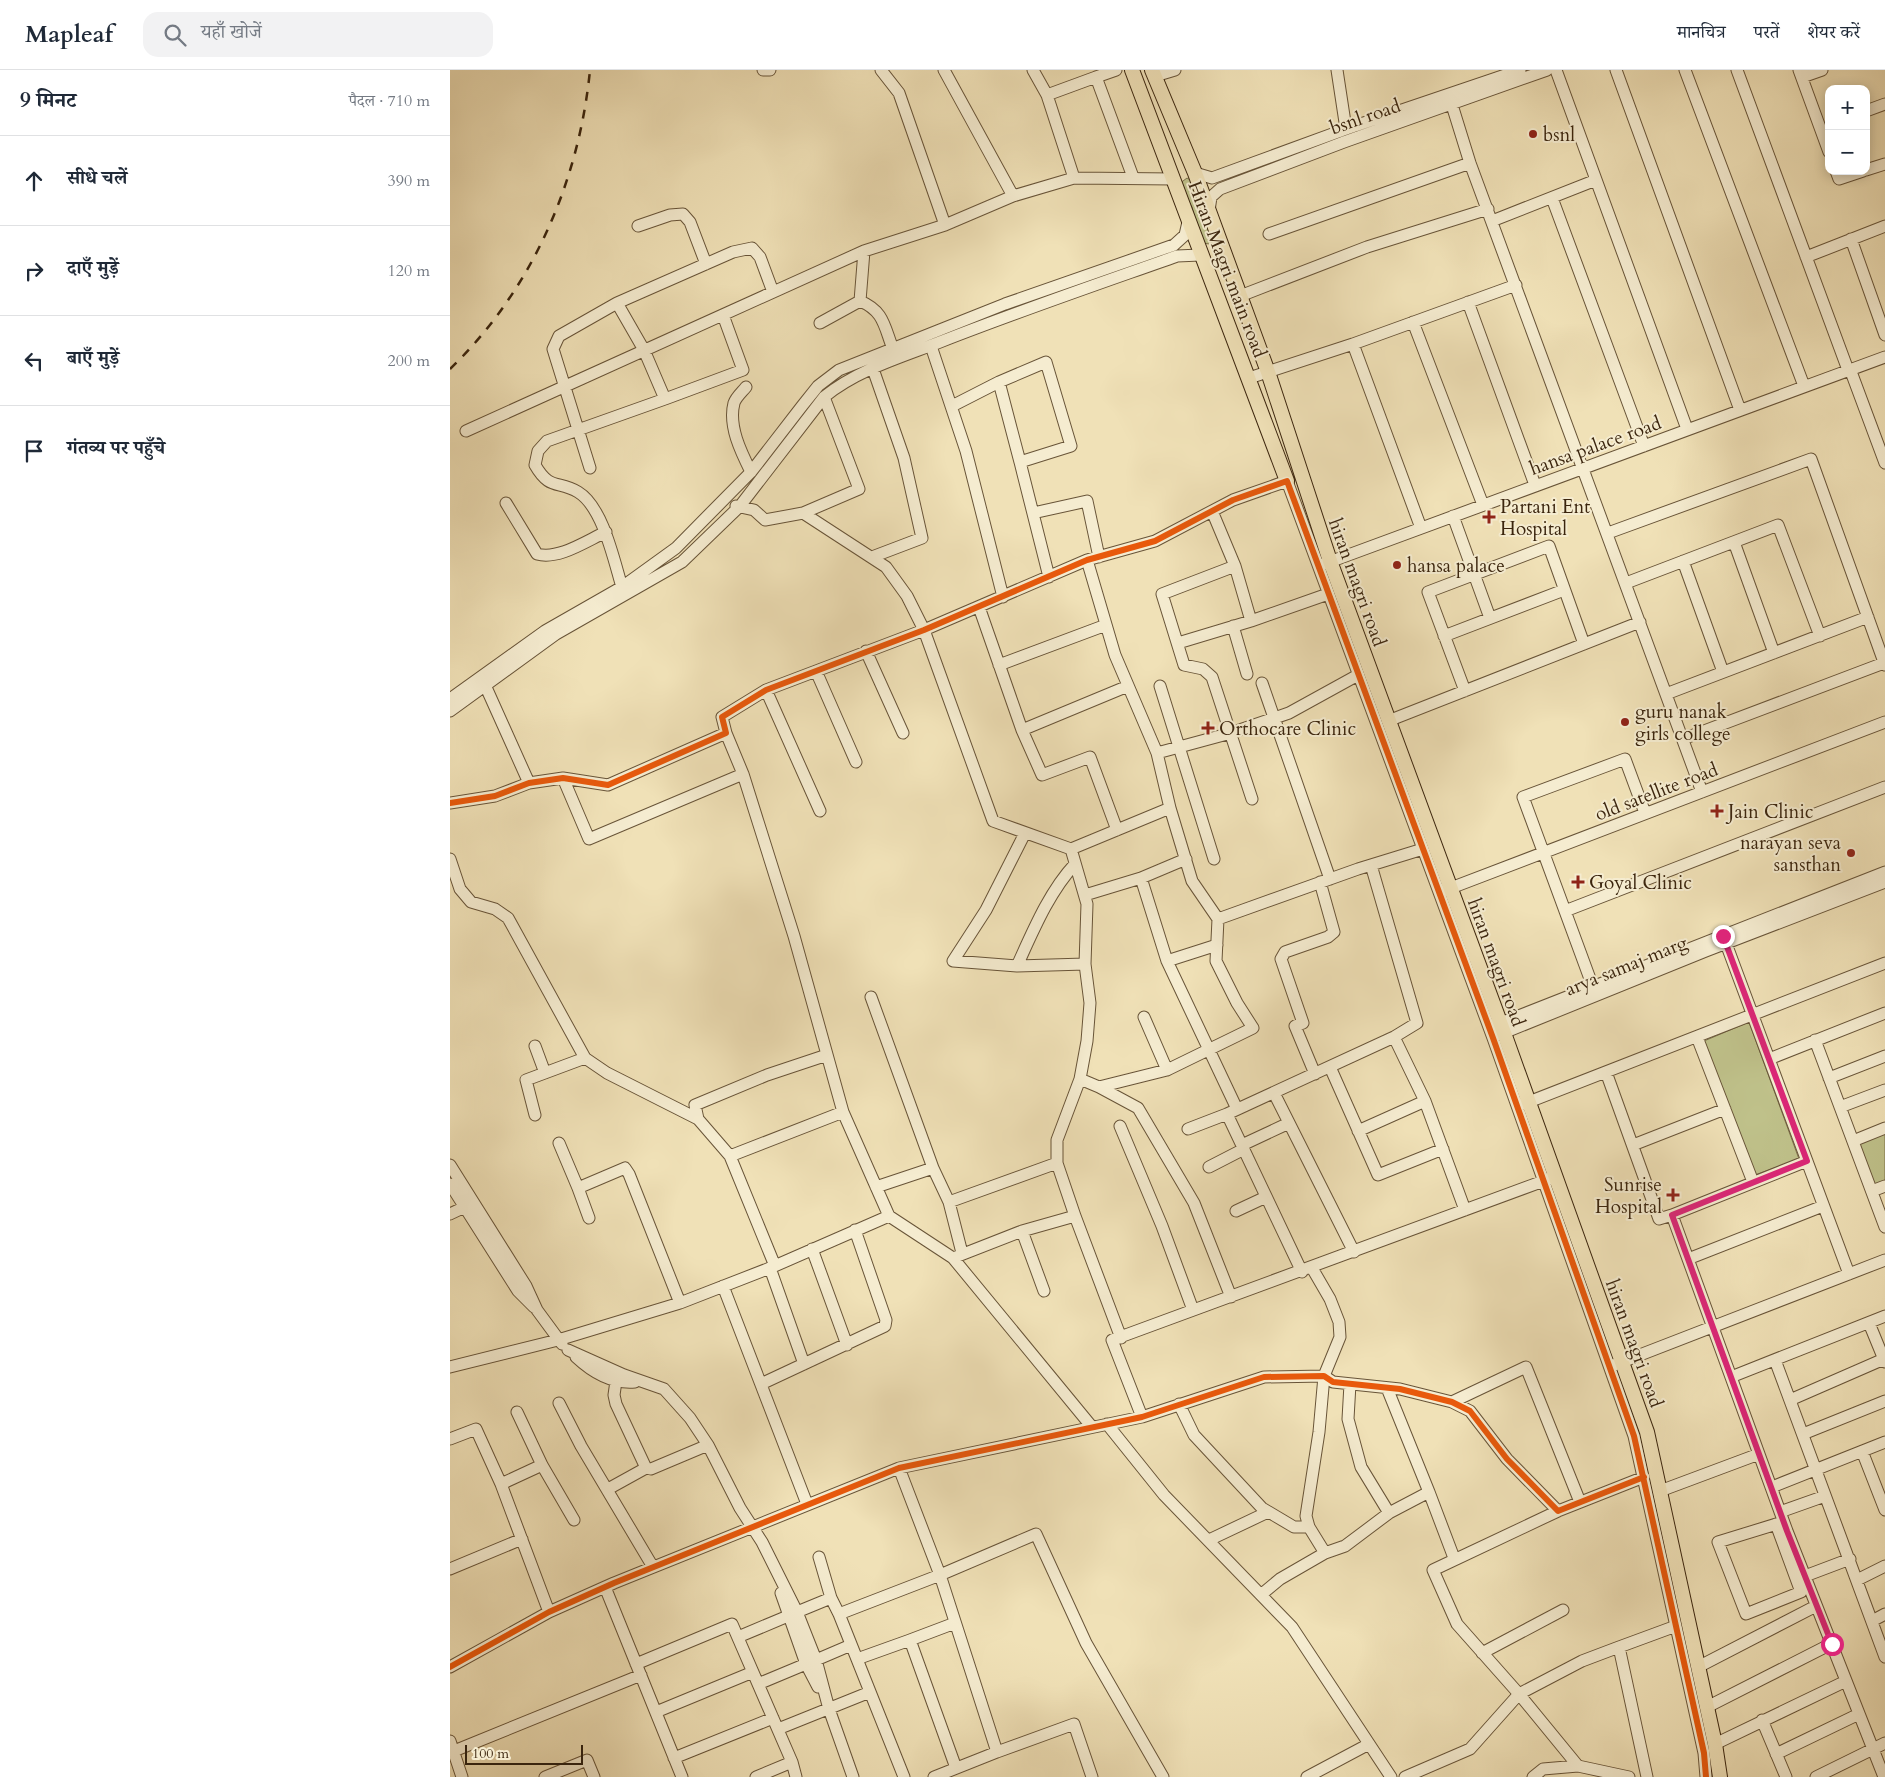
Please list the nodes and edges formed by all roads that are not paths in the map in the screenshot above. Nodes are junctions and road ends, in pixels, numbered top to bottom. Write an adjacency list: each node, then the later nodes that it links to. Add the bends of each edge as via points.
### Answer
1 (762, 70): 2 (street)
2 (770, 70)
3 (882, 70): 43 (street, via 899,93)
4 (944, 70): 37 (street)
5 (1033, 70): 21 (street)
6 (1116, 70): 19 (street)
7 (1132, 70): 35 (main road, Hiran Magri main road)
8 (1175, 70): 17 (street)
9 (1337, 70): 26 (street)
10 (1520, 70): 20 (street, bsnl road)
11 (1547, 70): 20 (street, bsnl road)
12 (1556, 70): 36 (street)
13 (1616, 70): 79 (street)
14 (1685, 70): 75 (street)
15 (1737, 70): 51 (street)
16 (1822, 70): 18 (street)
17 (1154, 73): 30 (main road, Hiran Magri main road)
18 (1800, 73): 25 (street)
19 (1096, 77): 21 (street); 33 (street)
20 (1490, 80): 23 (street, bsnl road); 26 (street, bsnl road)
21 (1048, 95): 34 (street)
22 (1885, 104): 24 (street)
23 (1452, 105): 27 (street); 40 (street, bsnl road, via 1220,189 1211,197)
24 (1870, 110)
25 (1824, 126)
26 (1346, 128): 30 (street, bsnl road, via 1212,178)
27 (1470, 163): 39 (street); 46 (street)
28 (1885, 164): 29 (street)
29 (1870, 169)
30 (1195, 173): 35 (main road); 40 (main road, hiran magri road)
31 (1838, 175): 32 (street, via 1839,179)
32 (1852, 175)
33 (1133, 177): 34 (street); 35 (street)
34 (1074, 178): 37 (street)
35 (1174, 179): 42 (main road, Hiran Magri main road)
36 (1596, 180): 38 (street); 81 (street)
37 (1013, 196): 43 (street)
38 (1552, 198): 41 (street); 84 (street)
39 (1488, 209): 41 (street); 55 (street, via 1367,247)
40 (1209, 211): 48 (main road, hiran magri road)
41 (1492, 221): 53 (street)
42 (1188, 222): 50 (main road, Hiran Magri main road); 65 (street, via 1185,235 1174,245 1005,304)
43 (945, 225): 49 (street)
44 (638, 226): 52 (street, via 683,214 690,222)
45 (1885, 226): 47 (street)
46 (1269, 234)
47 (1851, 239): 51 (street); 62 (street)
48 (1222, 248): 50 (main road); 55 (main road, hiran magri road)
49 (864, 251): 54 (street); 56 (street)
50 (1200, 254): 64 (street, via 1178,256); 71 (main road, Hiran Magri main road)
51 (1806, 257): 69 (street)
52 (706, 264): 54 (street, via 752,248 760,257); 58 (street)
53 (1516, 285): 57 (street); 88 (street)
54 (773, 292): 59 (street)
55 (1240, 296): 70 (main road, hiran magri road)
56 (860, 301): 61 (street); 65 (street, via 874,307)
57 (1468, 302): 60 (street); 91 (street)
58 (617, 303): 66 (street); 74 (street, via 559,336 553,349)
59 (723, 315): 66 (street); 72 (street)
60 (1413, 322): 63 (street); 94 (street)
61 (820, 323)
62 (1885, 335)
63 (1353, 344): 70 (street); 100 (street)
64 (931, 346): 68 (street); 78 (street)
65 (893, 349): 89 (street, via 839,370 818,386)
66 (644, 350): 74 (street); 77 (street)
67 (1885, 356): 69 (street, hansa palace road)
68 (873, 369): 76 (street, via 840,384); 104 (street, via 904,458 922,538)
69 (1849, 370): 75 (street, hansa palace road); 83 (street)
70 (1268, 372): 71 (street); 107 (main road, hiran magri road)
71 (1250, 378): 90 (main road, Hiran Magri main road)
72 (746, 379): 77 (street); 89 (street, via 734,401 733,415 734,430)
73 (999, 382): 78 (street); 85 (street); 85 (street, via 1046,362 1071,446)
74 (565, 386): 80 (street); 82 (street)
75 (1804, 386): 79 (street, hansa palace road)
76 (824, 398): 95 (street); 97 (street, via 859,489)
77 (665, 399): 80 (street)
78 (952, 406): 115 (street)
79 (1740, 410): 81 (street, hansa palace road)
80 (578, 430): 87 (street); 101 (street, via 547,441 538,451 535,465 541,476 554,486 580,493)
81 (1687, 430): 84 (street, hansa palace road)
82 (466, 431)
83 (1881, 442): 86 (street)
84 (1644, 446): 88 (street, hansa palace road)
85 (1020, 462): 98 (street)
86 (1885, 463)
87 (590, 468)
88 (1584, 468): 91 (street, hansa palace road); 102 (street)
89 (751, 472): 93 (street)
90 (1287, 481): 96 (street); 107 (street)
91 (1535, 485): 94 (street, hansa palace road)
92 (506, 503): 101 (street, via 537,554 555,554)
93 (722, 504): 95 (street); 112 (street, via 676,548)
94 (1483, 505): 99 (street, hansa palace road)
95 (740, 506): 97 (street, via 754,510 765,520); 137 (street, via 682,562 556,634)
96 (1212, 511): 105 (street, via 1155,541); 108 (street)
97 (804, 513): 104 (street)
98 (1033, 513): 105 (street, via 1087,501); 110 (street)
99 (1452, 516): 100 (street, hansa palace road); 109 (street)
100 (1421, 528): 107 (street, hansa palace road)
101 (606, 532): 112 (street)
102 (1608, 533): 111 (street); 117 (street, via 1811,459)
103 (1734, 542): 106 (street); 125 (street, via 1778,525); 129 (street)
104 (872, 557): 123 (street, via 886,567 907,596)
105 (1093, 559): 110 (street); 121 (street)
106 (1684, 561): 111 (street); 133 (street)
107 (1324, 564): 114 (street); 146 (main road, hiran magri road)
108 (1235, 566): 119 (street); 126 (street, via 1162,594)
109 (1474, 574): 113 (street, via 1549,546); 118 (street); 124 (street, via 1428,592)
110 (1049, 577): 115 (street)
111 (1626, 583): 120 (street)
112 (622, 586): 143 (street, via 545,631)
113 (1564, 590): 118 (street); 127 (street)
114 (1328, 594): 119 (street); 135 (street)
115 (1003, 597): 116 (street)
116 (979, 607): 123 (street); 131 (street)
117 (1868, 617): 125 (street); 130 (street)
118 (1490, 618): 124 (street)
119 (1251, 621): 122 (street)
120 (1640, 622): 127 (street); 142 (street)
121 (1106, 625): 131 (street); 138 (street)
122 (1233, 626): 126 (street); 134 (street)
123 (924, 630): 128 (street); 167 (street, via 994,821)
124 (1444, 636): 141 (street)
125 (1820, 636): 129 (street)
126 (1178, 642): 150 (street, via 1184,665 1203,669 1212,677)
127 (1584, 644): 141 (street)
128 (866, 651): 132 (street); 151 (street)
129 (1774, 653): 133 (street)
130 (1885, 664): 152 (street)
131 (999, 665): 148 (street)
132 (816, 671): 140 (street); 155 (street)
133 (1723, 672): 142 (street)
134 (1247, 674)
135 (1358, 675): 145 (street); 169 (street)
136 (1262, 683): 145 (street)
137 (485, 685): 144 (street); 158 (street)
138 (1128, 686): 148 (street); 154 (street)
139 (1160, 686): 153 (street)
140 (766, 690): 149 (street, via 722,717); 164 (street)
141 (1465, 691): 146 (street)
142 (1666, 694): 152 (street)
143 (450, 699)
144 (450, 711)
145 (1274, 718): 150 (street); 178 (street)
146 (1388, 721): 180 (main road, hiran magri road)
147 (1885, 722): 160 (street, old satellite road)
148 (1022, 730): 166 (street, via 1042,775 1090,757)
149 (726, 733): 156 (street); 157 (street, via 608,785)
150 (1231, 733): 153 (street); 161 (street)
151 (903, 734)
152 (1682, 739): 160 (street)
153 (1180, 748): 154 (street); 173 (street)
154 (1157, 753): 163 (street)
155 (856, 762)
156 (743, 774): 157 (street, via 588,839); 201 (street)
157 (563, 778): 158 (street)
158 (529, 783): 162 (street, via 495,796)
159 (1885, 787): 182 (street)
160 (1702, 792): 165 (street, old satellite road)
161 (1252, 799)
162 (450, 803)
163 (1170, 808): 166 (street); 171 (street)
164 (820, 810)
165 (1646, 814): 170 (street, old satellite road); 170 (street, via 1625,759 1523,797)
166 (1117, 830): 168 (street)
167 (1025, 833): 168 (street); 189 (street, via 986,910 953,961)
168 (1071, 849): 174 (street)
169 (1423, 849): 175 (street); 180 (street)
170 (1544, 852): 180 (street, old satellite road); 182 (street)
171 (1186, 859): 177 (street); 183 (street, via 1192,881)
172 (450, 860): 203 (street, via 460,889 471,902 495,908 508,918)
173 (1214, 860)
174 (1075, 864): 181 (street); 189 (street, via 1065,875)
175 (1371, 865): 178 (street); 196 (street, via 1417,1023)
176 (1885, 872): 184 (street)
177 (1141, 878): 181 (street); 186 (street)
178 (1325, 880): 183 (street); 209 (street, via 1334,932 1286,952 1281,959 1303,1023 1295,1026)
179 (1885, 882): 184 (street, arya samaj marg)
180 (1444, 890): 195 (main road, hiran magri road)
181 (1084, 895): 187 (street, via 1087,904)
182 (1565, 911): 190 (street)
183 (1218, 919): 185 (street)
184 (1724, 940): 190 (street); 193 (street); 195 (street, arya samaj marg)
185 (1217, 945): 186 (street); 200 (street, via 1216,961 1253,1028)
186 (1167, 961): 200 (street)
187 (1085, 964): 189 (street); 211 (street, via 1090,1003)
188 (1885, 964): 193 (street)
189 (1017, 966)
190 (1593, 987): 195 (street)
191 (871, 997): 238 (street)
192 (1885, 1013): 198 (street)
193 (1753, 1015): 197 (street); 204 (street)
194 (1144, 1016): 206 (street)
195 (1496, 1030): 216 (main road, hiran magri road)
196 (1394, 1037): 205 (street); 215 (street)
197 (1697, 1037): 207 (street); 218 (street)
198 (1815, 1040): 204 (street); 210 (street)
199 (535, 1046): 208 (street)
200 (1210, 1048): 206 (street); 219 (street)
201 (827, 1055): 220 (street); 222 (street, via 696,1104)
202 (1885, 1056): 210 (street)
203 (585, 1058): 208 (street); 222 (street, via 606,1073)
204 (1769, 1059): 234 (street)
205 (1330, 1067): 209 (street); 227 (street)
206 (1167, 1070): 212 (street)
207 (1606, 1072): 216 (street); 230 (street)
208 (545, 1073): 221 (street, via 526,1080)
209 (1315, 1074): 214 (street)
210 (1829, 1078): 217 (street)
211 (1080, 1079): 212 (street); 235 (street, via 1057,1140)
212 (1099, 1086): 270 (street, via 1138,1108 1194,1203)
213 (1885, 1090): 217 (street)
214 (1274, 1093): 219 (street); 223 (street)
215 (1424, 1101): 227 (street); 232 (street)
216 (1523, 1105): 239 (main road, hiran magri road)
217 (1840, 1107): 228 (street)
218 (1725, 1109): 230 (street); 240 (street)
219 (1232, 1111): 226 (street); 231 (street)
220 (843, 1112): 233 (street); 243 (street)
221 (536, 1115)
222 (698, 1119): 233 (street)
223 (1289, 1123): 231 (street); 261 (street)
224 (1120, 1126): 272 (street)
225 (1885, 1128): 228 (street)
226 (1188, 1129)
227 (1358, 1131): 232 (street, via 1378,1176)
228 (1853, 1141): 245 (street)
229 (560, 1143): 244 (street)
230 (1633, 1145): 253 (street, via 1659,1219)
231 (1243, 1147): 237 (street); 246 (street)
232 (1443, 1149): 250 (street)
233 (730, 1156): 265 (street)
234 (1807, 1161): 240 (street); 249 (street)
235 (1057, 1163): 247 (street); 255 (street)
236 (450, 1165): 248 (street)
237 (1209, 1167)
238 (933, 1168): 243 (street); 247 (street)
239 (1550, 1178): 250 (street); 283 (main road, hiran magri road)
240 (1753, 1182): 253 (street)
241 (450, 1184): 248 (street)
242 (1885, 1186): 245 (street)
243 (876, 1187): 254 (street)
244 (578, 1188): 256 (street); 271 (street, via 625,1168)
245 (1872, 1191): 257 (street)
246 (1266, 1197): 251 (street); 266 (street)
247 (949, 1202): 262 (street)
248 (468, 1205): 252 (street); 277 (street, via 518,1291 537,1310)
249 (1823, 1206): 263 (street); 267 (street)
250 (1465, 1210): 261 (street)
251 (1236, 1211)
252 (450, 1214)
253 (1672, 1215): 263 (street)
254 (889, 1216): 258 (street); 262 (street)
255 (1075, 1216): 259 (street); 276 (street)
256 (589, 1218)
257 (1885, 1227)
258 (855, 1230): 260 (street); 278 (street, via 886,1320 880,1330)
259 (1022, 1231): 262 (street); 269 (street)
260 (812, 1249): 265 (street); 278 (street)
261 (1354, 1252): 266 (street)
262 (958, 1255): 300 (street)
263 (1688, 1259): 275 (street)
264 (1885, 1260): 267 (street)
265 (773, 1267): 268 (street); 282 (street)
266 (1307, 1270): 270 (street); 285 (street, via 1330,1299 1340,1322 1340,1337)
267 (1848, 1274): 275 (street)
268 (723, 1286): 271 (street); 289 (street)
269 (1044, 1291)
270 (1231, 1297): 272 (street)
271 (680, 1303): 277 (street)
272 (1193, 1310): 276 (street)
273 (1885, 1316): 274 (street)
274 (1869, 1323): 280 (street); 281 (street)
275 (1712, 1327): 283 (street); 286 (street)
276 (1121, 1338): 298 (street, via 1112,1340)
277 (558, 1340): 279 (street); 284 (street)
278 (847, 1345): 282 (street)
279 (568, 1350): 287 (street, via 588,1368); 288 (street)
280 (1775, 1360): 286 (street); 292 (street)
281 (1884, 1361): 292 (street)
282 (804, 1364): 289 (street)
283 (1616, 1364): 311 (street); 315 (main road, hiran magri road, via 1647,1432)
284 (450, 1367)
285 (1324, 1376): 290 (street, via 1333,1382); 296 (street, via 1264,1376); 327 (street, via 1306,1516)
286 (1731, 1378): 306 (street)
287 (616, 1381): 288 (street); 308 (street, via 616,1404)
288 (642, 1381): 304 (street, via 655,1384 670,1394)
289 (761, 1384): 319 (street)
290 (1350, 1384): 291 (street); 323 (street, via 1348,1420 1361,1467)
291 (1387, 1388): 293 (street); 316 (street)
292 (1790, 1400): 301 (street)
293 (1452, 1402): 318 (street, via 1526,1367); 321 (street, via 1470,1411 1507,1459)
294 (1885, 1402): 301 (street)
295 (559, 1403): 314 (street)
296 (1179, 1404): 298 (street); 322 (street, via 1194,1435)
297 (517, 1412): 307 (street)
298 (1142, 1417): 299 (street)
299 (1108, 1424): 300 (street); 329 (street, via 1164,1495)
300 (1092, 1427): 309 (street)
301 (1802, 1434): 310 (street)
302 (450, 1439): 312 (street, via 476,1429)
303 (1885, 1442): 305 (street)
304 (708, 1445): 308 (street); 326 (street)
305 (1862, 1451): 310 (street); 320 (street)
306 (1759, 1454): 313 (street); 315 (street)
307 (542, 1465): 312 (street); 325 (street)
308 (646, 1468): 314 (street)
309 (899, 1468): 319 (street); 337 (street)
310 (1815, 1469): 313 (street); 317 (street)
311 (1644, 1477): 318 (street); 351 (street)
312 (501, 1484): 328 (street)
313 (1772, 1488): 324 (street)
314 (608, 1489): 335 (street)
315 (1660, 1491): 363 (main road, hiran magri road)
316 (1429, 1492): 323 (street); 332 (street)
317 (1826, 1496): 324 (street); 333 (street)
318 (1580, 1502): 321 (street)
319 (807, 1504): 326 (street)
320 (1885, 1510)
321 (1558, 1511): 332 (street)
322 (1268, 1512): 327 (street, via 1294,1527); 329 (street)
323 (1389, 1513): 330 (street, via 1346,1546)
324 (1780, 1519): 324 (street, via 1718,1542 1746,1614 1801,1592); 338 (street)
325 (574, 1520)
326 (752, 1526): 335 (street); 346 (street, via 773,1562)
327 (1309, 1527): 330 (street)
328 (522, 1539): 336 (street); 345 (street)
329 (1209, 1540): 341 (street)
330 (1324, 1553): 341 (street, via 1280,1579)
331 (819, 1557): 342 (street)
332 (1454, 1558): 357 (street, via 1434,1570 1457,1624)
333 (1850, 1560): 338 (street); 339 (street)
334 (1885, 1566): 339 (street)
335 (653, 1567): 340 (street)
336 (450, 1569)
337 (940, 1575): 347 (street); 350 (street); 397 (street, via 1036,1534 1086,1643)
338 (1805, 1576): 343 (street)
339 (1857, 1580): 349 (street)
340 (605, 1587): 345 (street); 361 (street)
341 (1262, 1594): 377 (street, via 1292,1628)
342 (831, 1598): 346 (street); 347 (street)
343 (1816, 1606): 354 (street); 363 (street)
344 (1563, 1610): 357 (street)
345 (549, 1612): 362 (street)
346 (792, 1614): 352 (street); 360 (street)
347 (839, 1614): 355 (street)
348 (1885, 1614): 349 (street)
349 (1872, 1620): 358 (street)
350 (955, 1623): 353 (street); 381 (street)
351 (1676, 1626): 356 (street); 404 (street, via 1704,1754)
352 (738, 1637): 361 (street, via 732,1624); 364 (street)
353 (910, 1640): 359 (street); 386 (street)
354 (1832, 1644): 366 (street); 370 (street)
355 (851, 1645): 359 (street); 360 (street)
356 (1619, 1647): 369 (street, via 1582,1661); 403 (street)
357 (1482, 1653): 369 (street)
358 (1885, 1656)
359 (857, 1659): 368 (street)
360 (811, 1662): 367 (street); 371 (street)
361 (636, 1664): 365 (street)
362 (450, 1667)
363 (1698, 1667): 370 (main road, hiran magri road)
364 (753, 1672): 367 (street); 372 (street)
365 (641, 1675): 372 (street); 379 (street)
366 (1846, 1680): 373 (street); 374 (street)
367 (758, 1684): 375 (street)
368 (870, 1692): 371 (street); 394 (street)
369 (1520, 1694): 385 (street); 400 (street, via 1470,1749)
370 (1707, 1707): 378 (main road, hiran magri road)
371 (829, 1709): 375 (street); 393 (street)
372 (656, 1712): 383 (street)
373 (1859, 1714): 380 (street); 382 (street)
374 (1762, 1720): 378 (street); 382 (street)
375 (775, 1724): 383 (street); 384 (street)
376 (1885, 1743): 380 (street)
377 (1369, 1744): 398 (street); 399 (street)
378 (1715, 1744): 405 (main road, hiran magri road)
379 (452, 1746): 387 (street)
380 (1873, 1749): 407 (street); 408 (street)
381 (997, 1752): 386 (street); 396 (street, via 1074,1724)
382 (1776, 1754): 406 (street)
383 (674, 1758): 390 (street)
384 (792, 1762): 391 (street); 392 (street)
385 (1578, 1766): 401 (street, via 1543,1769); 402 (street)
386 (950, 1772): 395 (street)
387 (462, 1777)
388 (545, 1777): 389 (street, via 587,1760)
389 (594, 1777)
390 (682, 1777)
391 (756, 1777)
392 (796, 1777)
393 (853, 1777)
394 (904, 1777)
395 (934, 1777)
396 (1092, 1777)
397 (1163, 1777)
398 (1307, 1777)
399 (1390, 1777)
400 (1405, 1777)
401 (1533, 1777)
402 (1629, 1777)
403 (1647, 1777)
404 (1706, 1777)
405 (1720, 1777)
406 (1786, 1777)
407 (1816, 1777)
408 (1884, 1777)

